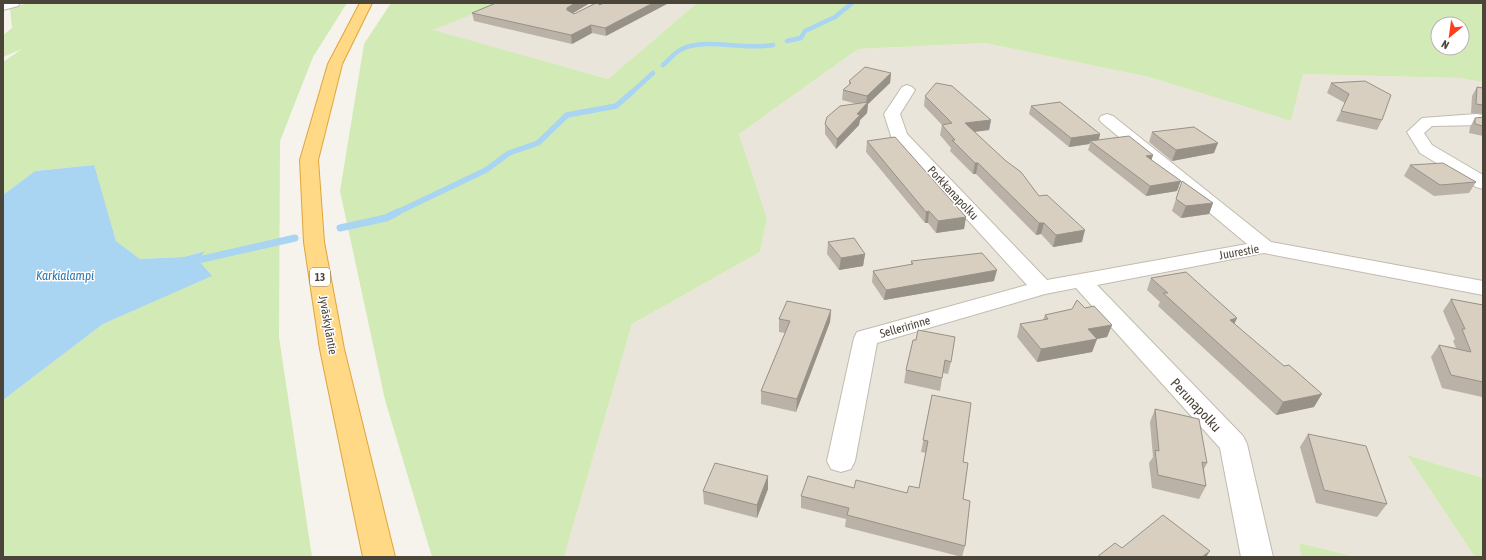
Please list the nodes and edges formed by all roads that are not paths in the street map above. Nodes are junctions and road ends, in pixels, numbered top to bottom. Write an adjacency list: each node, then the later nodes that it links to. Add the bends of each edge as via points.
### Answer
1 (14, 3): 3 (street)
2 (366, 3): 13 (highway, Jyväskyläntie / 13, via 335,64 309,160 314,242 332,349)
3 (3, 6)
4 (907, 90): 10 (street, Porkkanapolku, via 892,114 899,136)
5 (1107, 119): 8 (street)
6 (1483, 120): 7 (street, via 1428,122 1416,132 1426,150)
7 (1483, 183)
8 (1264, 248): 9 (street, Juurestie); 11 (street, Juurestie)
9 (1081, 281): 10 (street, Juurestie); 14 (street, Perunapolku, via 1233,444)
10 (1042, 288): 12 (street, Selleririnne, via 866,338)
11 (1483, 288)
12 (841, 461)
13 (379, 557)
14 (1257, 557)

